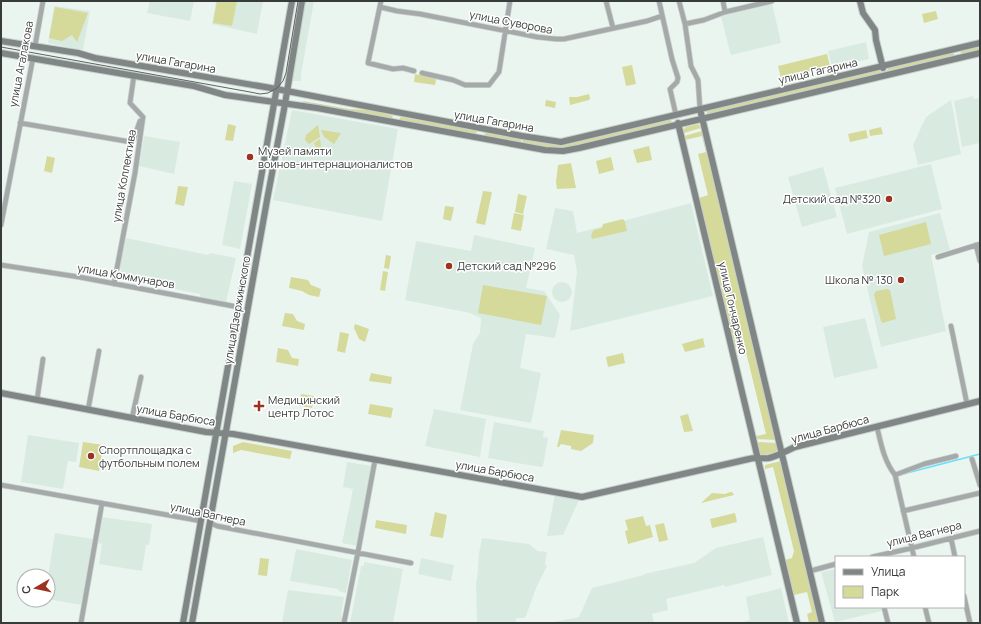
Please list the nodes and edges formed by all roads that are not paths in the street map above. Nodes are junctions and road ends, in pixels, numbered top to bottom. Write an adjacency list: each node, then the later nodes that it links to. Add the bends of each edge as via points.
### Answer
1 (43, 1): 20 (street, улица Агалакова)
2 (292, 1): 31 (main road, улица Дзержинского)
3 (302, 1): 32 (main road, улица Дзержинского)
4 (381, 1): 12 (street)
5 (510, 1): 17 (street)
6 (606, 1): 16 (street)
7 (659, 1): 14 (street, улица Гончаренко)
8 (679, 1): 15 (street, улица Гончаренко)
9 (723, 1): 13 (street)
10 (772, 1): 13 (street)
11 (860, 1): 26 (main road, via 863,13 875,30)
12 (380, 7): 17 (street, улица Суворова); 27 (street, via 368,63)
13 (725, 12): 15 (street)
14 (662, 16): 16 (street, улица Суворова); 37 (street, улица Гончаренко, via 678,74 677,82 670,89)
15 (685, 24): 35 (street, улица Гончаренко, via 691,66 698,80)
16 (613, 28): 17 (street, улица Суворова, via 556,39)
17 (505, 30): 28 (street, via 499,72 489,85 465,85)
18 (1, 41): 20 (main road, улица Гагарина)
19 (980, 43): 21 (main road, улица Гагарина)
20 (35, 46): 24 (main road, улица Агалакова); 31 (main road, улица Гагарина)
21 (956, 48): 25 (main road); 26 (main road, улица Гагарина)
22 (1, 53): 24 (main road, улица Гагарина)
23 (980, 53): 25 (main road, улица Гагарина)
24 (33, 58): 29 (main road, улица Гагарина); 40 (street, улица Агалакова)
25 (958, 58): 30 (main road, улица Гагарина)
26 (882, 66): 30 (main road); 35 (main road, улица Гагарина)
27 (414, 71)
28 (422, 73)
29 (134, 75): 33 (main road, улица Гагарина, via 194,86 225,95); 38 (street, улица Коллектива, via 130,103)
30 (885, 76): 39 (main road, улица Гагарина)
31 (277, 90): 32 (main road, улица Гагарина); 33 (main road, улица Дзержинского)
32 (287, 92): 34 (main road, улица Дзержинского); 36 (main road, улица Гагарина)
33 (275, 102): 34 (main road, улица Гагарина); 47 (main road, улица Дзержинского)
34 (285, 104): 41 (main road, улица Гагарина); 48 (main road, улица Дзержинского)
35 (700, 109): 37 (main road, улица Гагарина); 39 (main road, улица Гончаренко)
36 (397, 113): 41 (main road); 43 (main road, улица Гагарина)
37 (676, 115): 42 (main road, улица Гончаренко); 43 (main road, улица Гагарина, via 564,142)
38 (142, 116): 40 (street, via 131,142); 52 (street, улица Коллектива, via 135,173)
39 (702, 119): 42 (main road, улица Гагарина); 68 (main road, улица Гончаренко)
40 (20, 123): 45 (street, улица Агалакова)
41 (395, 123): 44 (main road, улица Гагарина)
42 (679, 125): 44 (main road, улица Гагарина, via 562,151); 70 (main road, улица Гончаренко)
43 (482, 128): 44 (main road)
44 (480, 138)
45 (1, 225)
46 (978, 244): 49 (street); 50 (street)
47 (248, 255): 48 (main road); 53 (main road, улица Дзержинского)
48 (257, 257): 54 (main road, улица Дзержинского)
49 (938, 257)
50 (980, 261)
51 (1, 265): 52 (street, улица Коммунаров)
52 (114, 284): 53 (street, улица Коммунаров)
53 (238, 307): 54 (main road, улица Коммунаров); 66 (main road, улица Дзержинского)
54 (248, 310): 67 (main road, улица Дзержинского)
55 (951, 326): 62 (street)
56 (99, 351): 63 (street)
57 (43, 360): 60 (street)
58 (141, 377): 64 (street)
59 (1, 393): 60 (main road, улица Барбюса)
60 (37, 400): 63 (main road, улица Барбюса)
61 (980, 400): 62 (main road, улица Барбюса)
62 (967, 404): 65 (main road, улица Барбюса)
63 (88, 410): 64 (main road, улица Барбюса)
64 (132, 418): 66 (main road, улица Барбюса)
65 (877, 427): 68 (main road, улица Барбюса, via 795,447); 73 (street, via 883,450)
66 (216, 433): 67 (main road, улица Барбюса); 79 (main road, улица Дзержинского)
67 (226, 433): 72 (main road, улица Барбюса); 80 (main road, улица Дзержинского)
68 (782, 453): 70 (main road, улица Барбюса, via 768,458); 90 (main road, улица Гончаренко)
69 (956, 456): 73 (street)
70 (758, 458): 72 (main road, улица Барбюса, via 582,496); 98 (main road, улица Гончаренко)
71 (972, 459): 75 (street)
72 (375, 460): 84 (street)
73 (894, 475): 78 (street)
74 (1, 485): 77 (street, улица Вагнера)
75 (980, 485)
76 (980, 493): 78 (street)
77 (102, 503): 79 (street, улица Вагнера); 94 (street)
78 (903, 511): 83 (street)
79 (201, 522): 80 (main road, улица Вагнера); 95 (main road, улица Дзержинского)
80 (210, 523): 84 (street, улица Вагнера); 96 (main road, улица Дзержинского)
81 (980, 531): 82 (street, улица Вагнера)
82 (951, 538): 83 (street, улица Вагнера); 87 (street)
83 (912, 548): 85 (street, улица Вагнера); 86 (street)
84 (358, 552): 88 (street, улица Вагнера); 97 (street)
85 (876, 556)
86 (914, 556)
87 (955, 556)
88 (411, 563)
89 (835, 564): 90 (street)
90 (810, 571): 99 (main road, улица Гончаренко)
91 (965, 600): 102 (street)
92 (884, 608): 100 (street)
93 (925, 608): 101 (street)
94 (81, 623)
95 (183, 623)
96 (192, 623)
97 (344, 623)
98 (797, 623)
99 (822, 623)
100 (888, 623)
101 (929, 623)
102 (970, 623)

